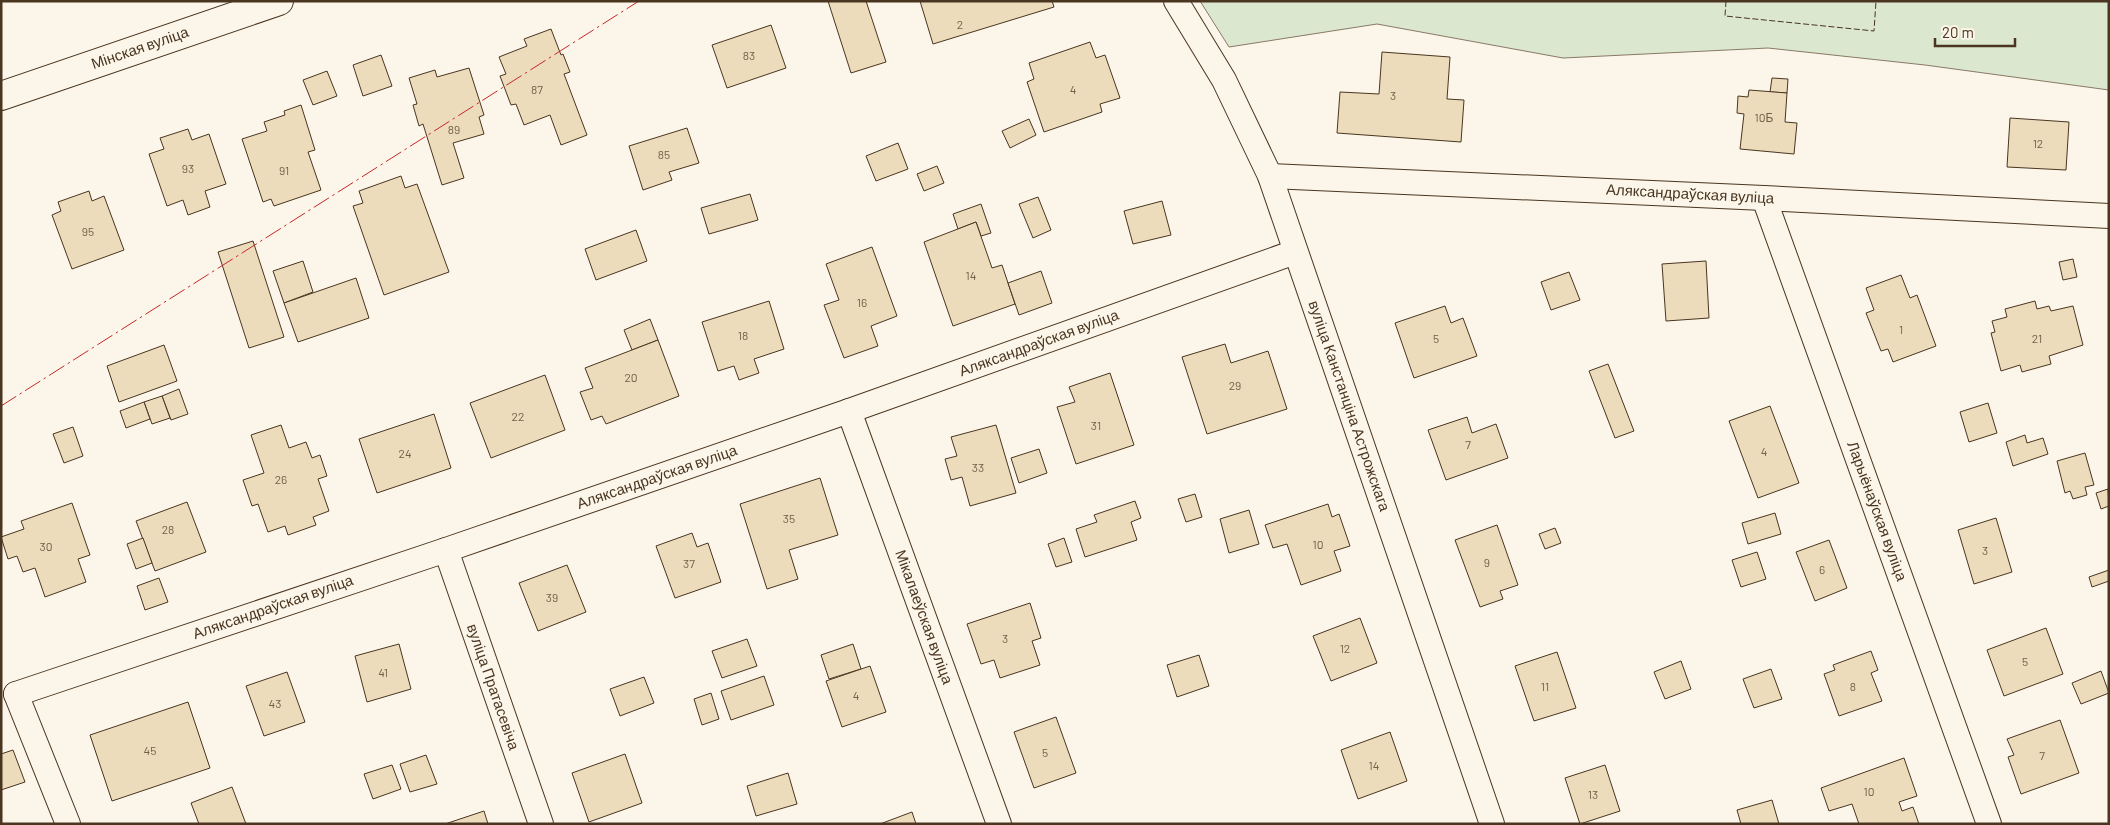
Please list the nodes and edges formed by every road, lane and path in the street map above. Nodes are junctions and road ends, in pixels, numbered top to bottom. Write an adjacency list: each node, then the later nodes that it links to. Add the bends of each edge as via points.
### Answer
1 (279, 1): 3 (main road, Мінская вуліца)
2 (1176, 1): 4 (street, вуліца Канстанціна Астрожскага, via 1224,80)
3 (1, 96)
4 (1270, 176): 5 (street, Аляксандраўская вуліца); 7 (street, вуліца Канстанціна Астрожскага)
5 (1764, 198): 6 (street, Аляксандраўская вуліца); 15 (street, Ларыёнаўская вуліца)
6 (2109, 216)
7 (1296, 252): 8 (street, Аляксандраўская вуліца); 14 (street, вуліца Канстанціна Астрожскага)
8 (850, 411): 9 (street, Аляксандраўская вуліца); 13 (street, Мікалаеўская вуліца)
9 (446, 550): 10 (street, Аляксандраўская вуліца); 12 (street, вуліца Пратасевіча)
10 (8, 692): 11 (street)
11 (68, 824)
12 (541, 824)
13 (999, 824)
14 (1492, 824)
15 (1989, 824)

